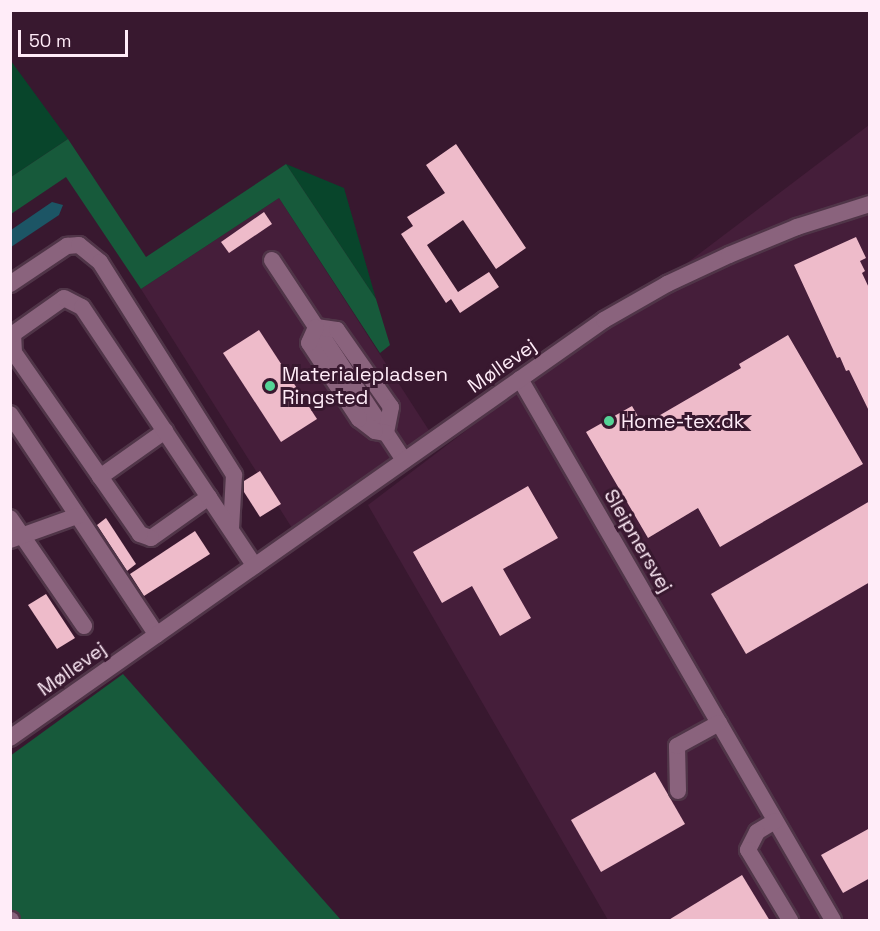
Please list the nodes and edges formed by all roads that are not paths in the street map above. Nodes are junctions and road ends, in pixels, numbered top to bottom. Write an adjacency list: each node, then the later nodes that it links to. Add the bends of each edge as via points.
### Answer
1 (870, 204): 5 (street, Møllevej, via 797,227 667,284 604,320)
2 (272, 260): 4 (street)
3 (10, 284): 14 (street, via 67,246 80,245 100,262 234,475)
4 (316, 327): 8 (street); 8 (street, via 337,330 391,407)
5 (520, 379): 9 (street, Møllevej); 19 (street, Sleipnersvej)
6 (10, 414): 12 (street)
7 (165, 431): 10 (street); 10 (street, via 81,307 64,298 13,334 14,353); 11 (street)
8 (386, 432): 9 (street)
9 (405, 460): 16 (street, Møllevej)
10 (100, 477): 11 (street, via 140,534 151,538)
11 (209, 497): 14 (street)
12 (77, 516): 15 (street); 18 (street)
13 (10, 518): 15 (street)
14 (231, 529): 16 (street)
15 (16, 538): 17 (street)
16 (255, 566): 18 (street, Møllevej)
17 (84, 626)
18 (157, 634): 20 (street, Møllevej)
19 (719, 723): 21 (street, via 677,746); 22 (street, Sleipnersvej)
20 (10, 738)
21 (678, 791)
22 (775, 821): 23 (street, Sleipnersvej); 24 (street, via 757,832 748,850)
23 (831, 920)
24 (790, 921)

